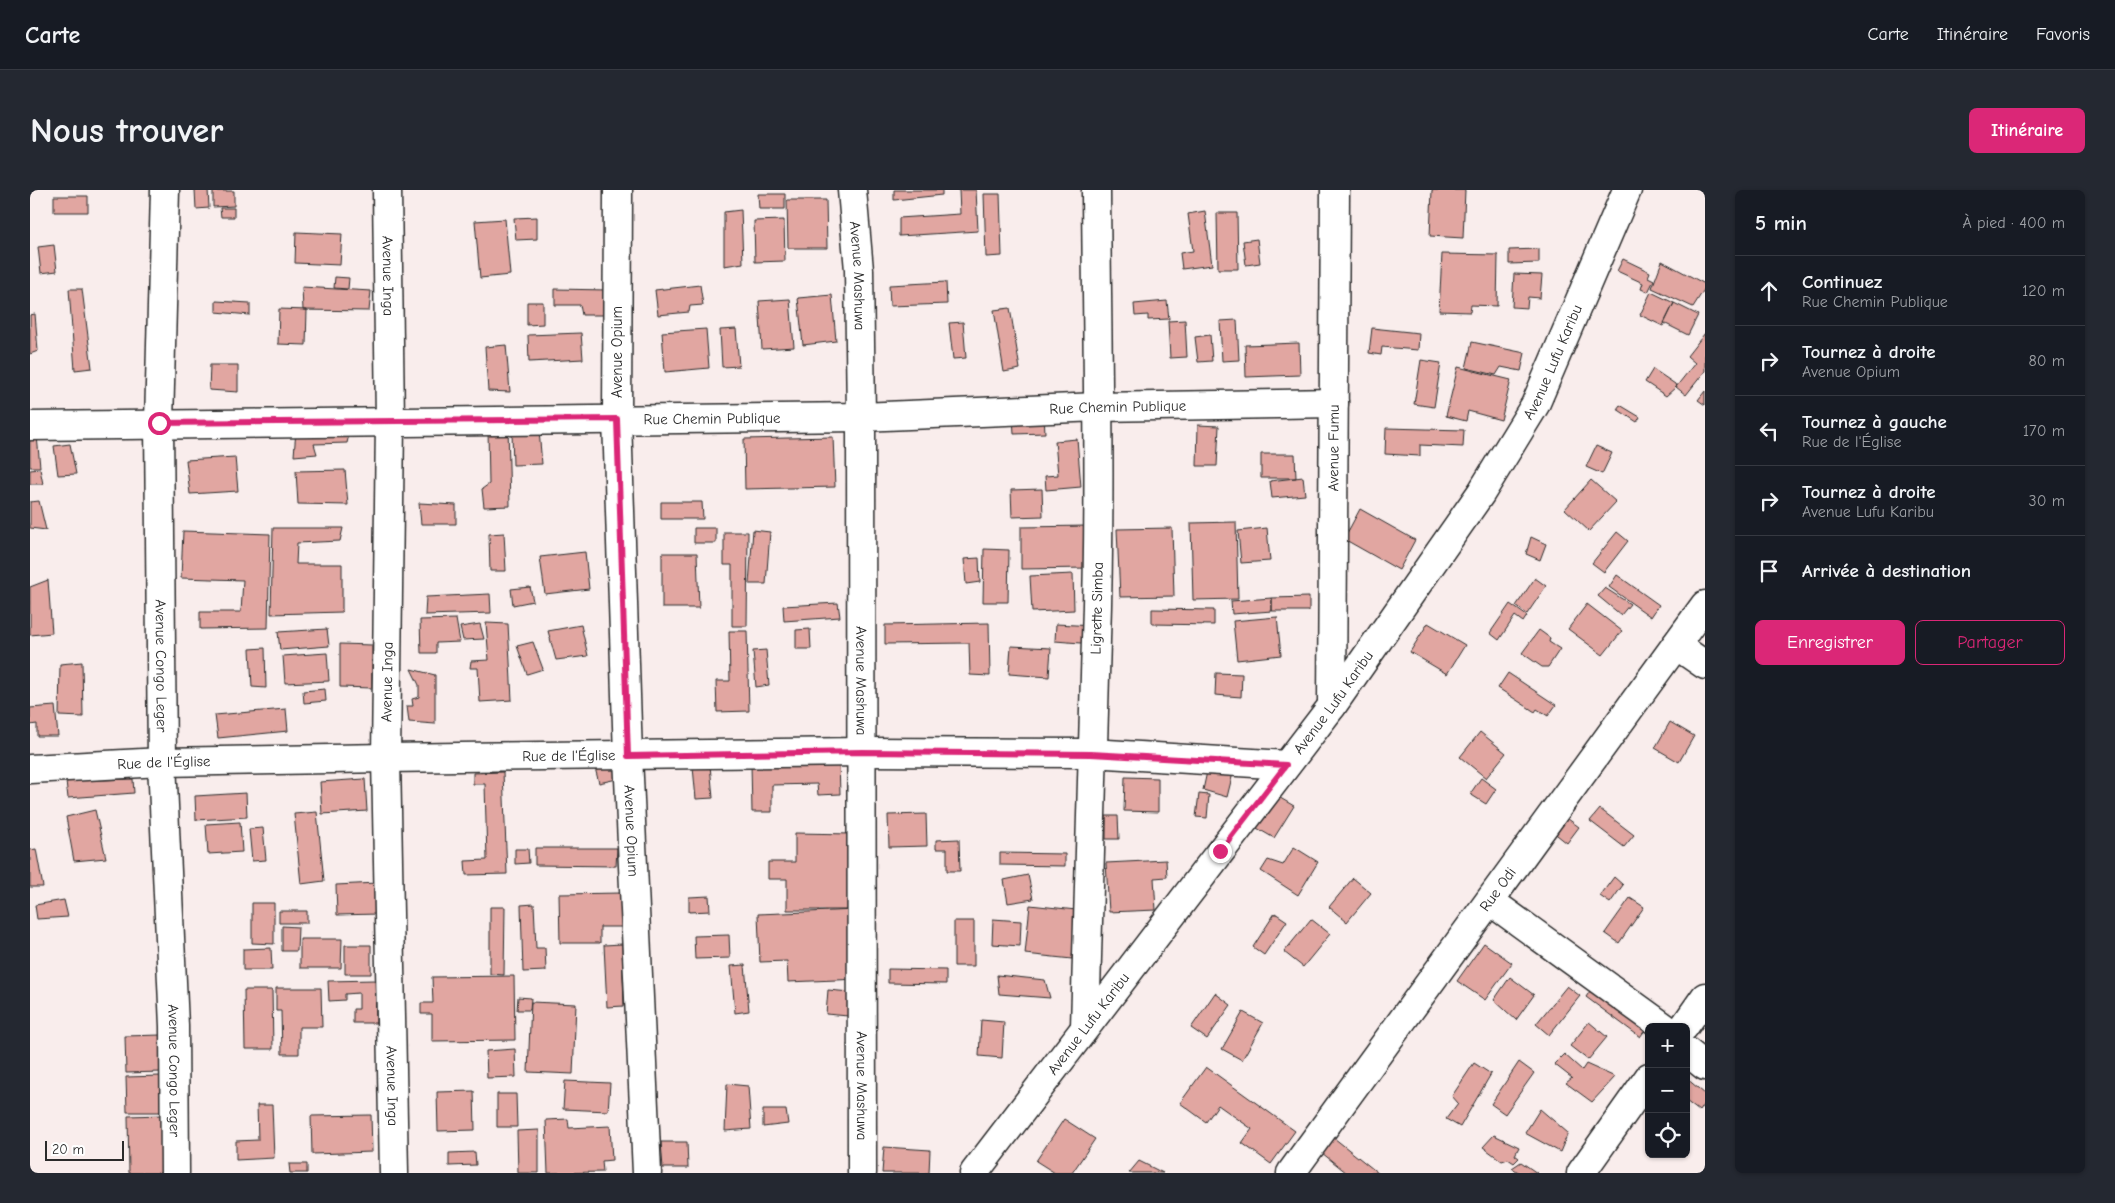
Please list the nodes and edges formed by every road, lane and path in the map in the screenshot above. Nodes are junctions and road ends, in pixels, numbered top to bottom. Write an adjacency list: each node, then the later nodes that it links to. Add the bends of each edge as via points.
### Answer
1 (165, 190): 13 (street, Avenue Congo Leger)
2 (387, 190): 12 (street, Avenue Inga)
3 (618, 190): 11 (street, Avenue Opium)
4 (852, 190): 10 (street, Avenue Mashuwa, via 859,270)
5 (1096, 190): 9 (street, Ligrette Simba)
6 (1335, 190): 8 (street, Avenue Fumu)
7 (1627, 190): 18 (street, Avenue Lufu Karibu, via 1535,405 1481,494)
8 (1334, 403): 9 (street, Rue Chemin Publique); 18 (street, Avenue Fumu)
9 (1098, 407): 10 (street, Rue Chemin Publique); 20 (street, Ligrette Simba, via 1096,639)
10 (861, 417): 11 (street, Rue Chemin Publique); 19 (street, Avenue Mashuwa)
11 (617, 419): 12 (street, Rue Chemin Publique); 21 (street, Avenue Opium)
12 (390, 421): 13 (street, Rue Chemin Publique); 22 (street, Avenue Inga)
13 (159, 423): 14 (street, Rue Chemin Publique); 23 (street, Avenue Congo Leger)
14 (30, 426)
15 (1705, 605): 16 (street, Rue Odi)
16 (1676, 645): 17 (street); 26 (street, Rue Odi)
17 (1705, 665)
18 (1332, 706): 24 (street, Avenue Lufu Karibu)
19 (863, 752): 20 (street, Rue de l'Église); 21 (street, Rue de l'Église); 38 (street, Avenue Mashuwa)
20 (1091, 754): 24 (street, Rue de l'Église); 30 (street, Ligrette Simba)
21 (628, 756): 22 (street, Rue de l'Église); 37 (street, Avenue Opium)
22 (386, 758): 23 (street, Rue de l'Église); 36 (street, Avenue Inga)
23 (162, 762): 25 (street, Rue de l'Église); 35 (street, Avenue Congo Leger, via 174,1026)
24 (1286, 765): 30 (street, Avenue Lufu Karibu)
25 (30, 769)
26 (1490, 901): 28 (street); 34 (street, Rue Odi)
27 (1705, 997): 29 (street)
28 (1658, 1023)
29 (1687, 1023)
30 (1085, 1027): 39 (street, Avenue Lufu Karibu)
31 (1690, 1054): 32 (street)
32 (1705, 1066)
33 (1645, 1083): 40 (street)
34 (1298, 1170)
35 (175, 1173)
36 (394, 1173)
37 (648, 1173)
38 (862, 1173)
39 (974, 1173)
40 (1581, 1173)

